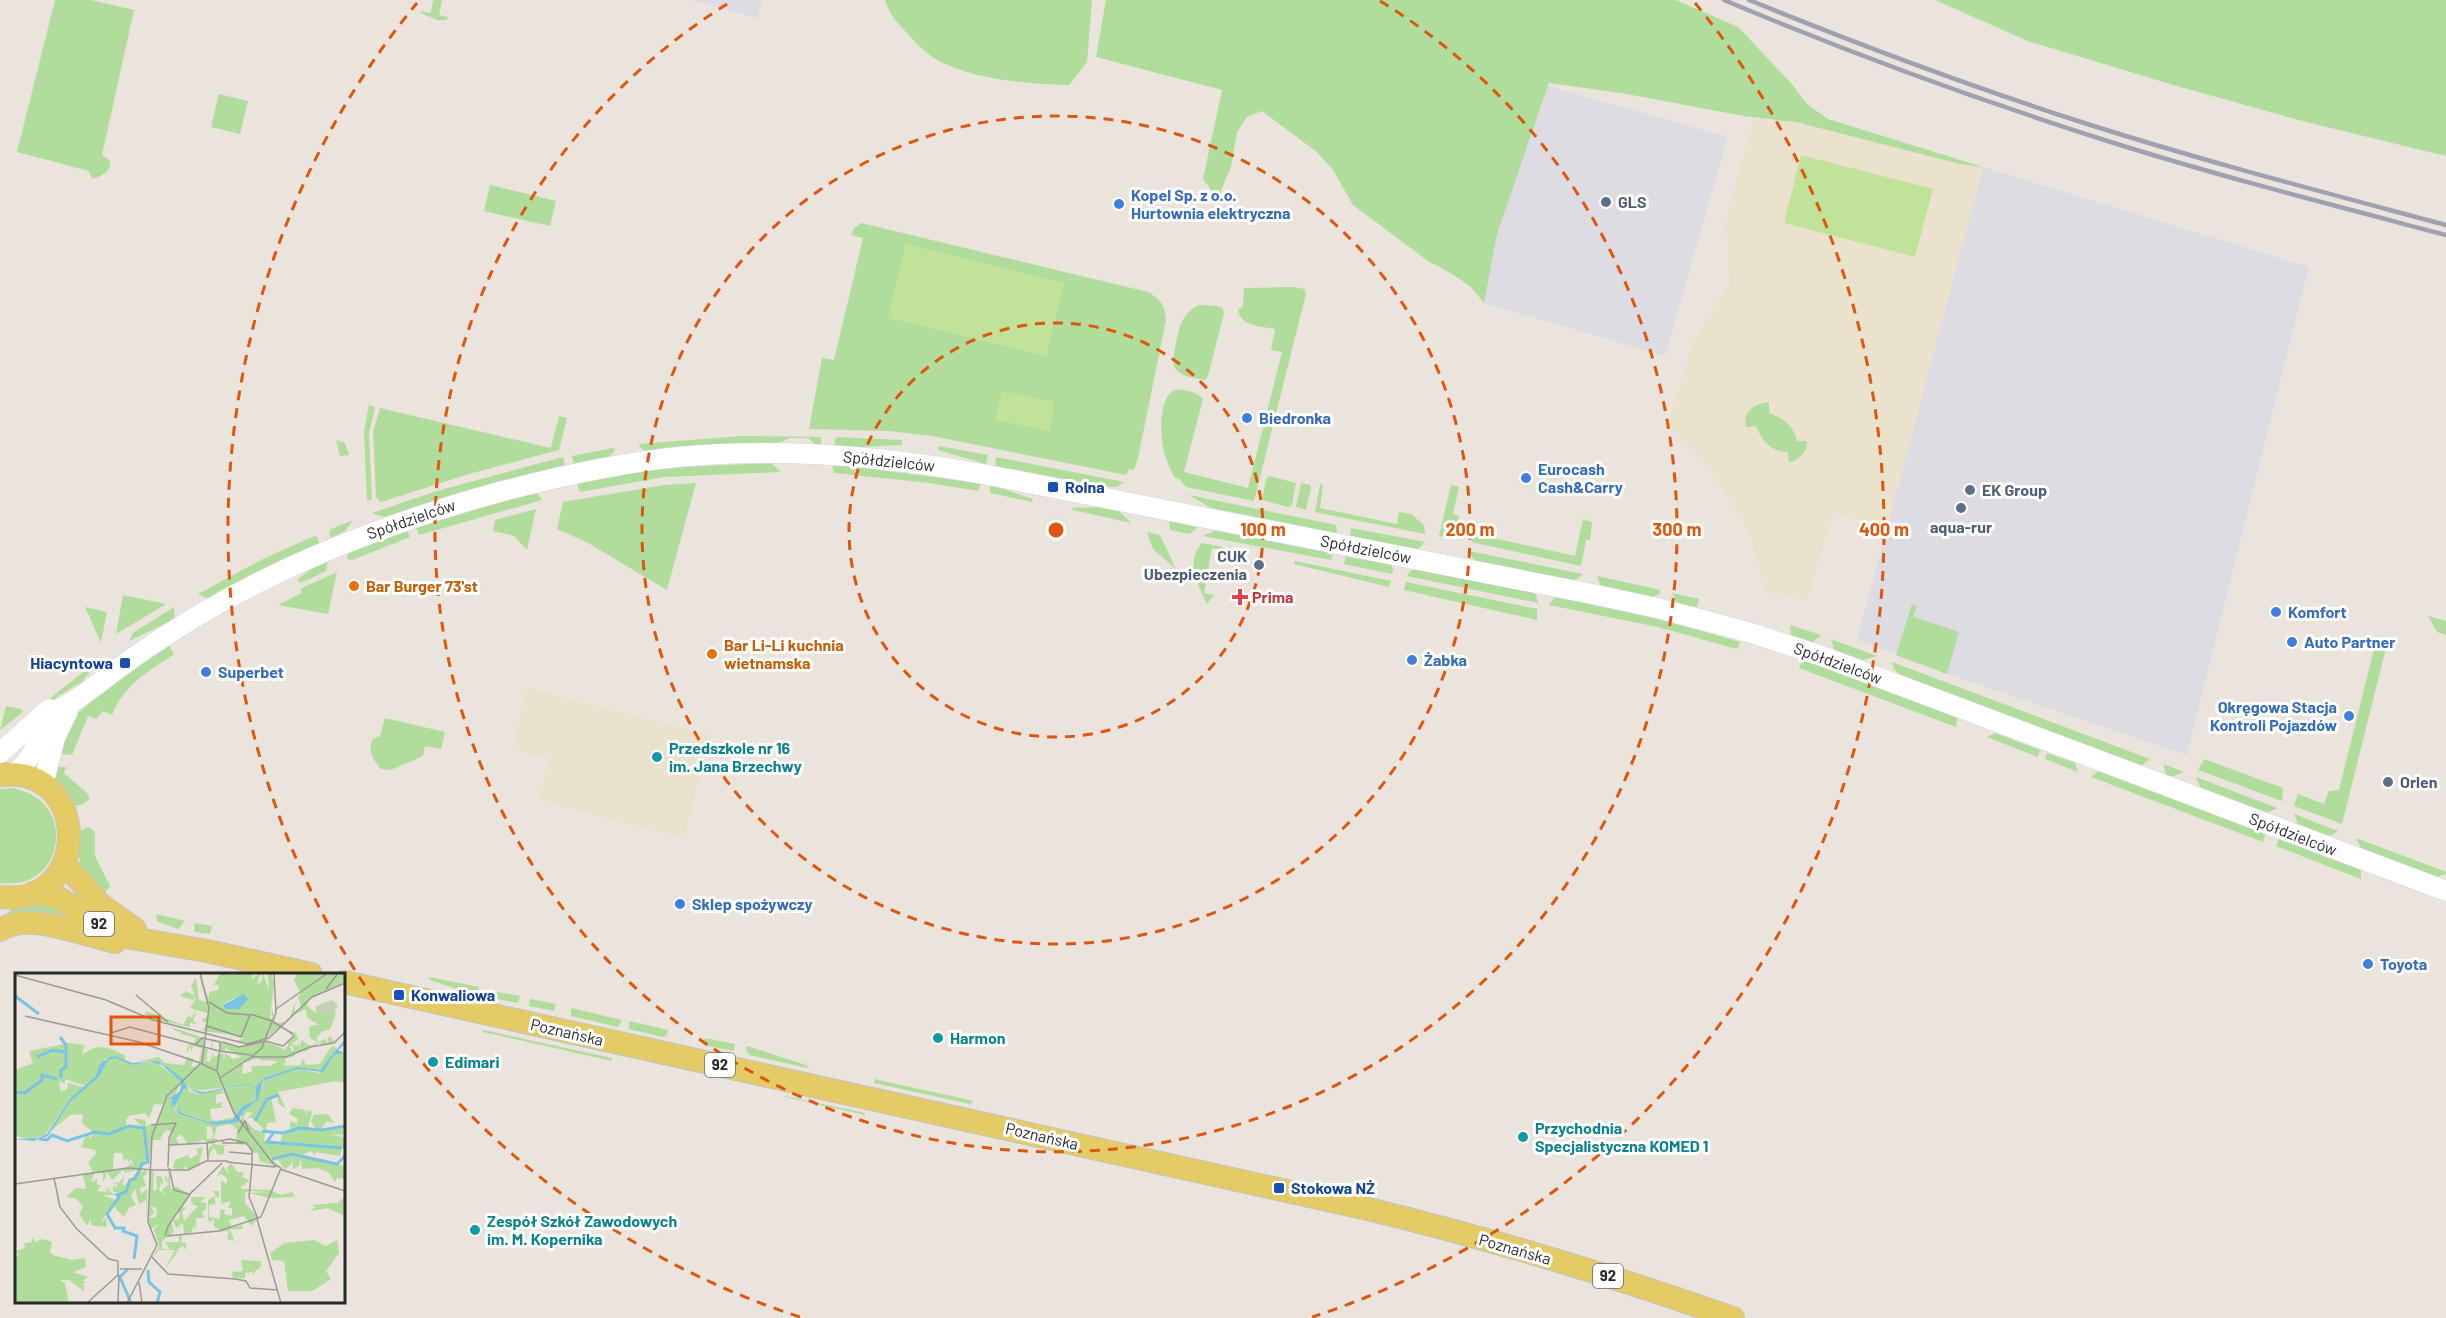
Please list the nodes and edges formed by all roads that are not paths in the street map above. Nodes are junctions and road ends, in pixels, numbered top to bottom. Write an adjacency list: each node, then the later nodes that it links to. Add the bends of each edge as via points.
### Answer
1 (85, 693): 2 (street, via 59,701); 3 (street, Spółdzielców, via 56,711 29,759); 4 (street, Spółdzielców, via 62,722); 6 (street, Spółdzielców, via 169,634 298,563 441,508 553,478 678,458 795,454 875,458 1016,480 1587,593 1710,622 1832,660)
2 (0, 753)
3 (6, 775): 4 (main road)
4 (43, 785): 5 (main road, via 59,800 68,819 70,845)
5 (64, 863): 7 (main road, via 55,877); 10 (main road, 92, via 115,916)
6 (2446, 891)
7 (33, 893): 8 (main road, 92); 10 (main road, 92, via 59,898 115,933)
8 (0, 897)
9 (0, 930): 10 (main road, via 15,924 38,923 129,946)
10 (170, 944): 11 (main road, 92)
11 (302, 973)
12 (345, 982): 13 (main road, Poznańska / 92, via 1377,1211 1624,1281)
13 (1733, 1318)

